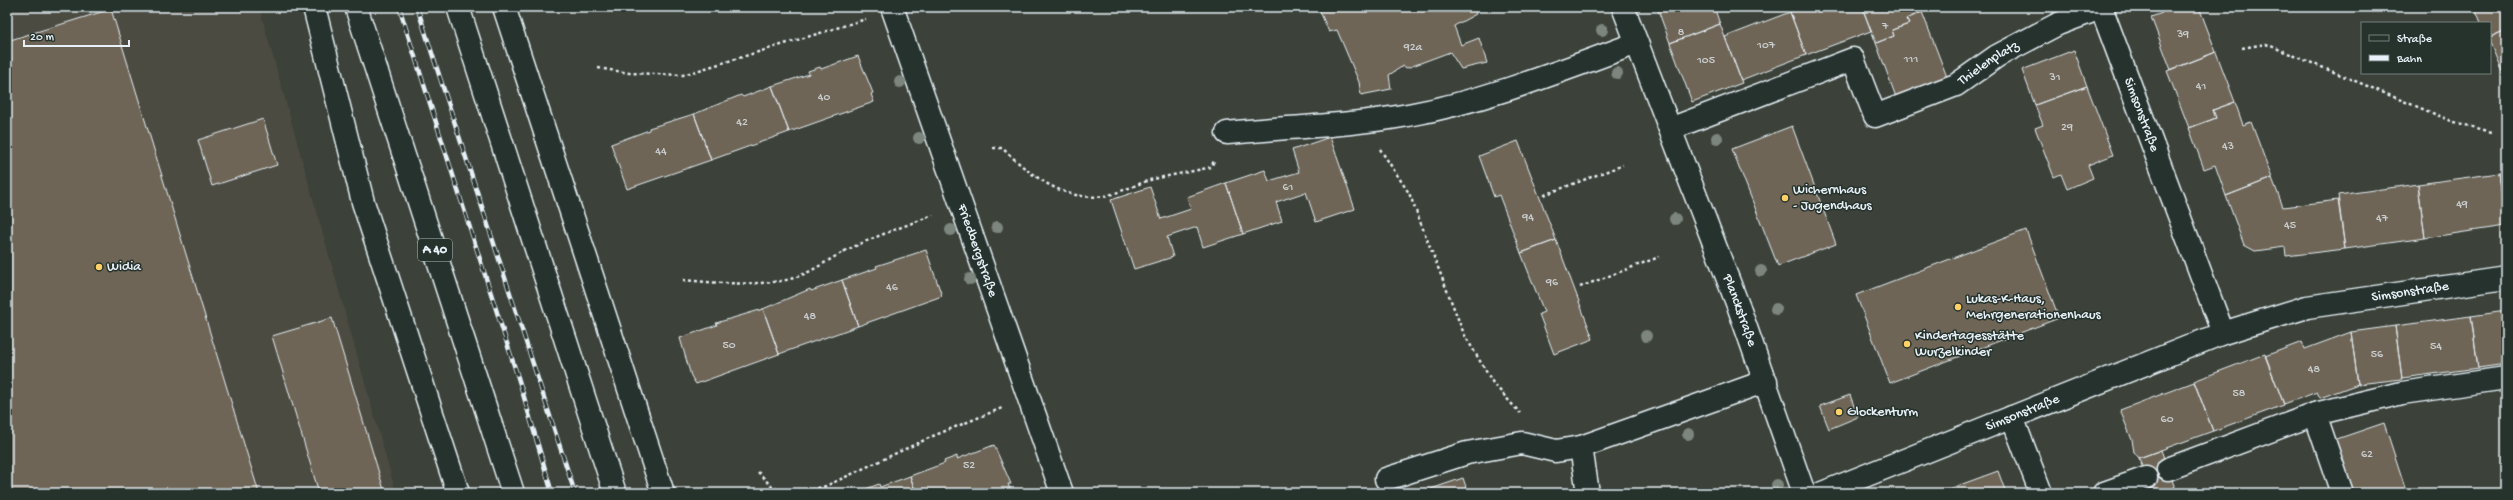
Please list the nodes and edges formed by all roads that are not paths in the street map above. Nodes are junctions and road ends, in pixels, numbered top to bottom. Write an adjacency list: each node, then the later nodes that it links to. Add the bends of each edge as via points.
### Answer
1 (314, 7): 21 (main road, via 363,202)
2 (356, 7): 22 (main road, A 40)
3 (458, 7): 23 (main road)
4 (504, 7): 24 (main road)
5 (892, 7): 25 (main road, Friedbergstraße)
6 (1623, 7): 8 (main road, Planckstraße)
7 (2101, 8): 9 (main road, Thielenplatz, via 2058,24 2004,52 1956,85 1875,116 1853,59); 12 (main road, Simsonstraße)
8 (1637, 43): 9 (main road, Planckstraße); 10 (main road, via 1448,106 1408,115)
9 (1670, 129): 14 (main road, Planckstraße)
10 (1227, 133)
11 (2506, 278): 12 (main road, Simsonstraße, via 2307,307)
12 (2223, 333): 16 (main road, Simsonstraße)
13 (2506, 378): 15 (main road, via 2402,393)
14 (1766, 381): 17 (main road); 27 (main road, Planckstraße)
15 (2315, 414): 18 (main road); 31 (main road)
16 (2012, 417): 28 (main road, Simsonstraße); 29 (main road)
17 (1581, 447): 19 (main road, via 1556,451 1522,443 1467,453); 26 (main road)
18 (2168, 469)
19 (1386, 478)
20 (2146, 478): 30 (main road)
21 (458, 493)
22 (513, 493)
23 (614, 493)
24 (663, 493)
25 (1062, 493)
26 (1588, 493)
27 (1804, 493)
28 (1822, 493)
29 (2041, 493)
30 (2105, 493)
31 (2342, 493)

